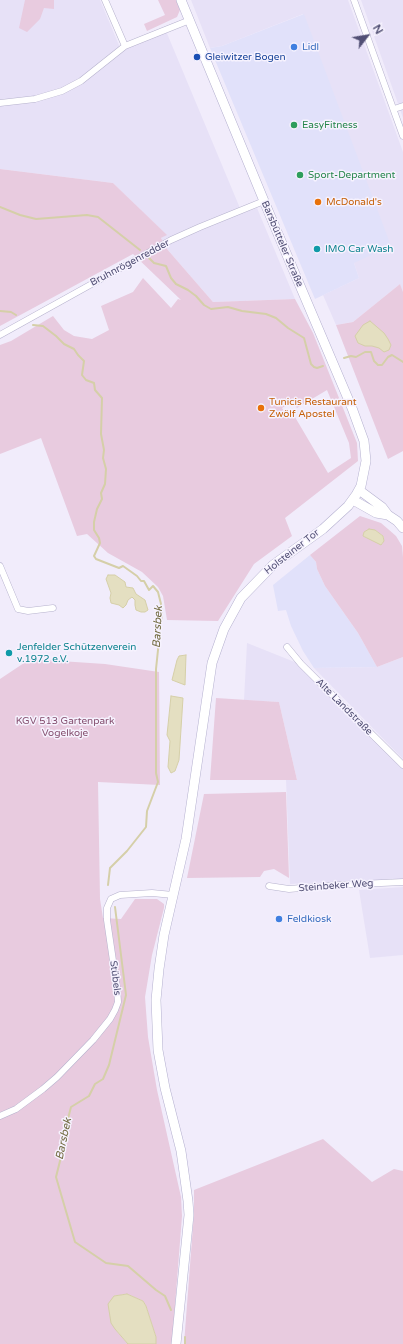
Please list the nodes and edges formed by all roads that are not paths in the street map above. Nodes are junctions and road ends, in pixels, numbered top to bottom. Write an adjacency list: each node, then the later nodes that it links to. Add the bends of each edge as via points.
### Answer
1 (105, 0): 5 (street)
2 (181, 0): 4 (main road, Barsbütteler Straße)
3 (354, 0): 8 (street)
4 (190, 20): 5 (street); 10 (main road, Barsbütteler Straße)
5 (125, 46): 6 (street, via 81,81 62,91 35,99)
6 (0, 103)
7 (403, 106): 8 (street)
8 (394, 109): 9 (street)
9 (403, 136)
10 (264, 201): 11 (street, Bruhnrögenredder, via 171,240); 12 (main road, Barsbütteler Straße, via 361,431 366,462)
11 (0, 335)
12 (359, 490): 13 (main road, Barsbütteler Straße); 14 (main road, via 382,507)
13 (353, 500): 14 (main road, via 376,513); 22 (main road, Holsteiner Tor, via 332,521 273,565 241,598 224,628 212,664 186,839)
14 (388, 515): 15 (main road)
15 (403, 528)
16 (0, 566): 17 (street, via 18,609 28,611)
17 (54, 608)
18 (287, 647): 19 (street, Alte Landstraße)
19 (403, 765)
20 (403, 882): 21 (street, Steinbeker Weg, via 290,889)
21 (269, 886)
22 (173, 895): 23 (street, Stübels, via 120,895 111,899 106,908 106,920 117,988 118,1002 115,1010 93,1040 57,1077 16,1109); 24 (main road, Holsteiner Tor, via 159,969 156,1020 161,1072 181,1151 189,1215)
23 (0, 1116)
24 (176, 1344)

